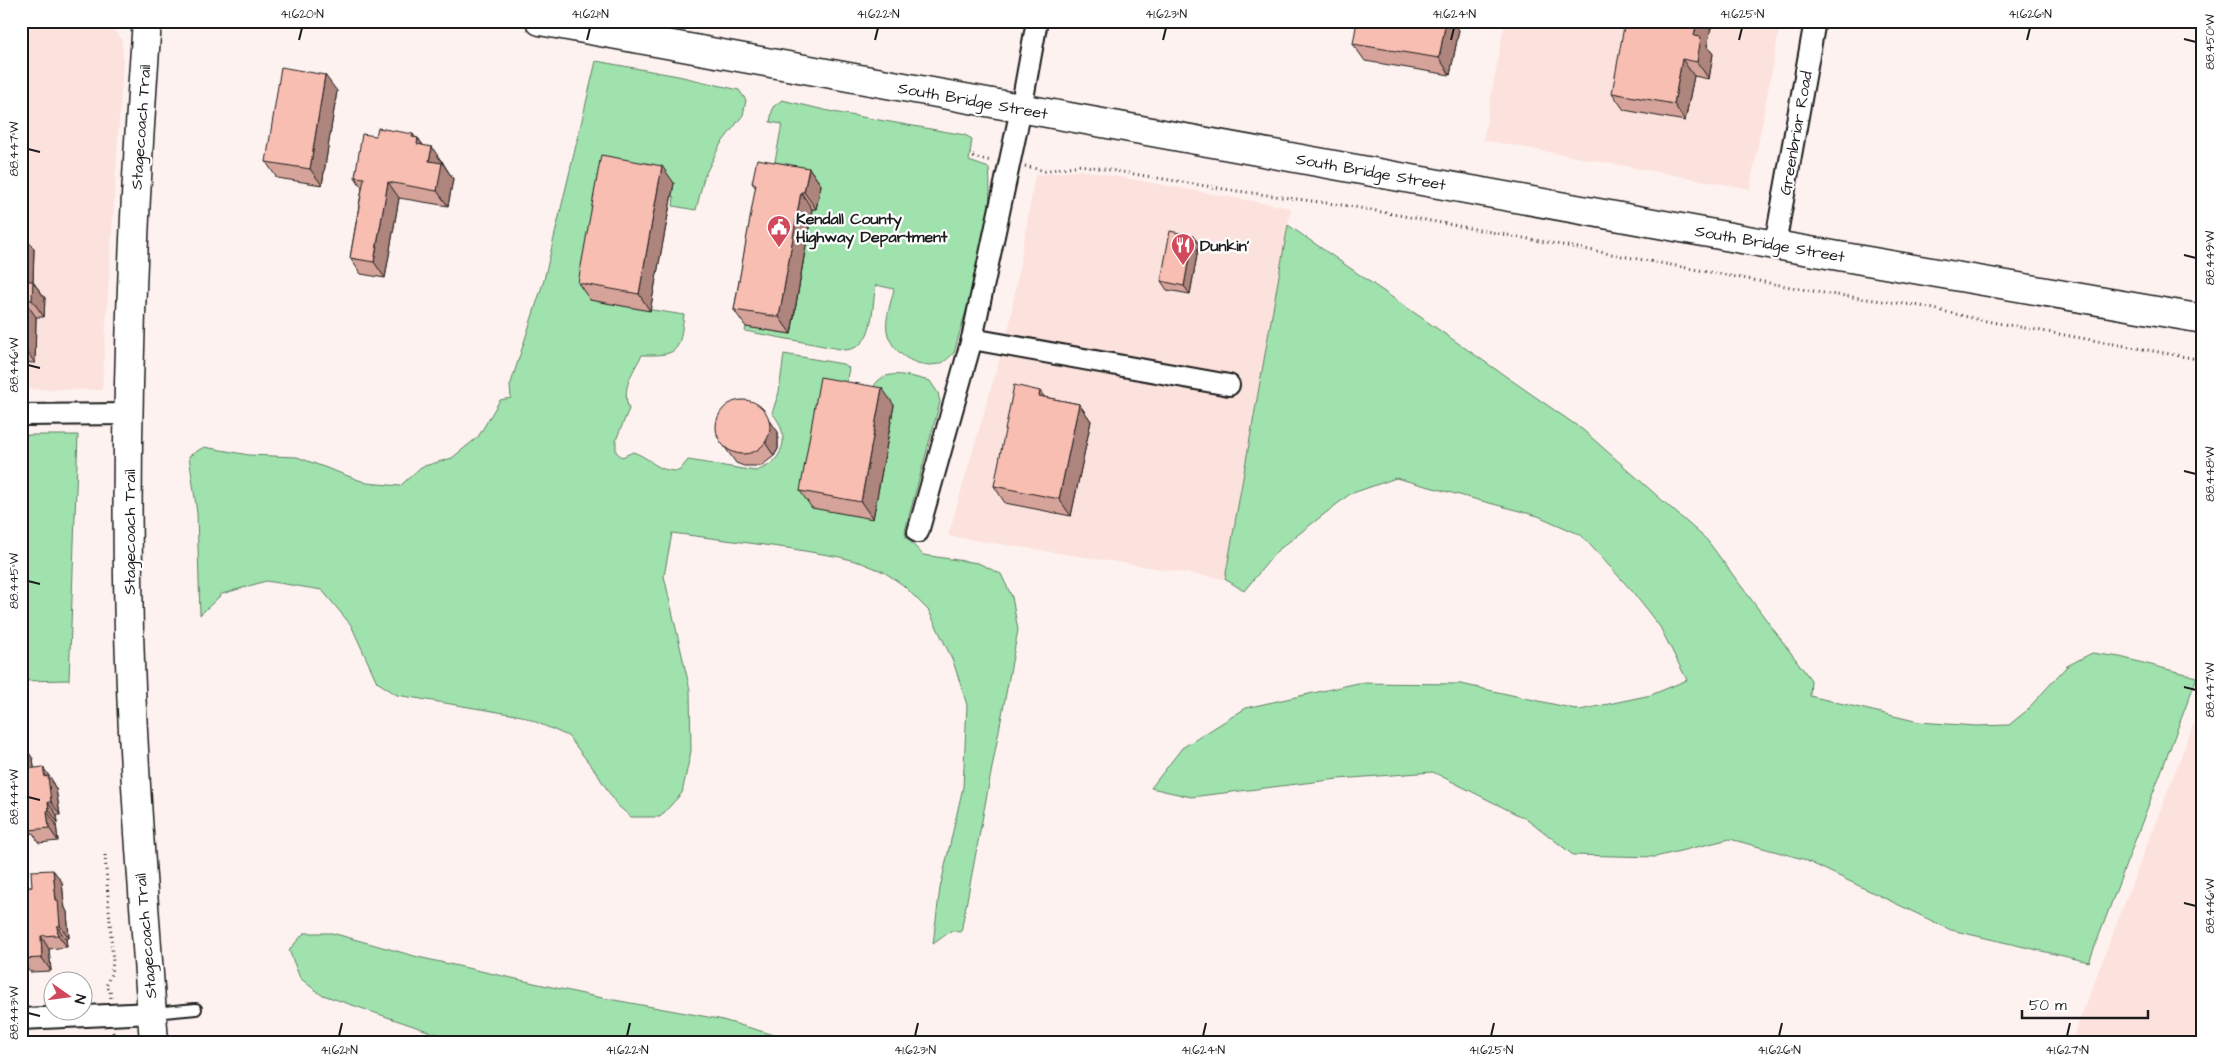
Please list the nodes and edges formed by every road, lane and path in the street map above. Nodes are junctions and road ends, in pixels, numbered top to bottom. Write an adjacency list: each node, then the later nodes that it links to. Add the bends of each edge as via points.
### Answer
1 (148, 21): 14 (main road, Stagecoach Trail, via 133,242)
2 (540, 21): 5 (main road, South Bridge Street)
3 (1037, 21): 5 (street)
4 (1815, 21): 9 (street, Greenbriar Road)
5 (1021, 109): 9 (main road, South Bridge Street); 11 (street)
6 (972, 153): 7 (path, via 972,157)
7 (986, 160)
8 (1031, 167): 12 (path, via 1045,171 1080,165 1349,206 1820,292 1921,306)
9 (1775, 245): 10 (main road, South Bridge Street)
10 (2203, 319)
11 (972, 339): 13 (street); 16 (street)
12 (2203, 360)
13 (1229, 384)
14 (129, 414): 15 (street); 20 (main road, Stagecoach Trail, via 129,631 136,818)
15 (21, 415)
16 (918, 532)
17 (105, 855): 18 (path, via 113,962 106,986)
18 (110, 990)
19 (196, 1009): 20 (lane)
20 (152, 1013): 21 (street); 22 (main road, Stagecoach Trail)
21 (21, 1019)
22 (154, 1042)

